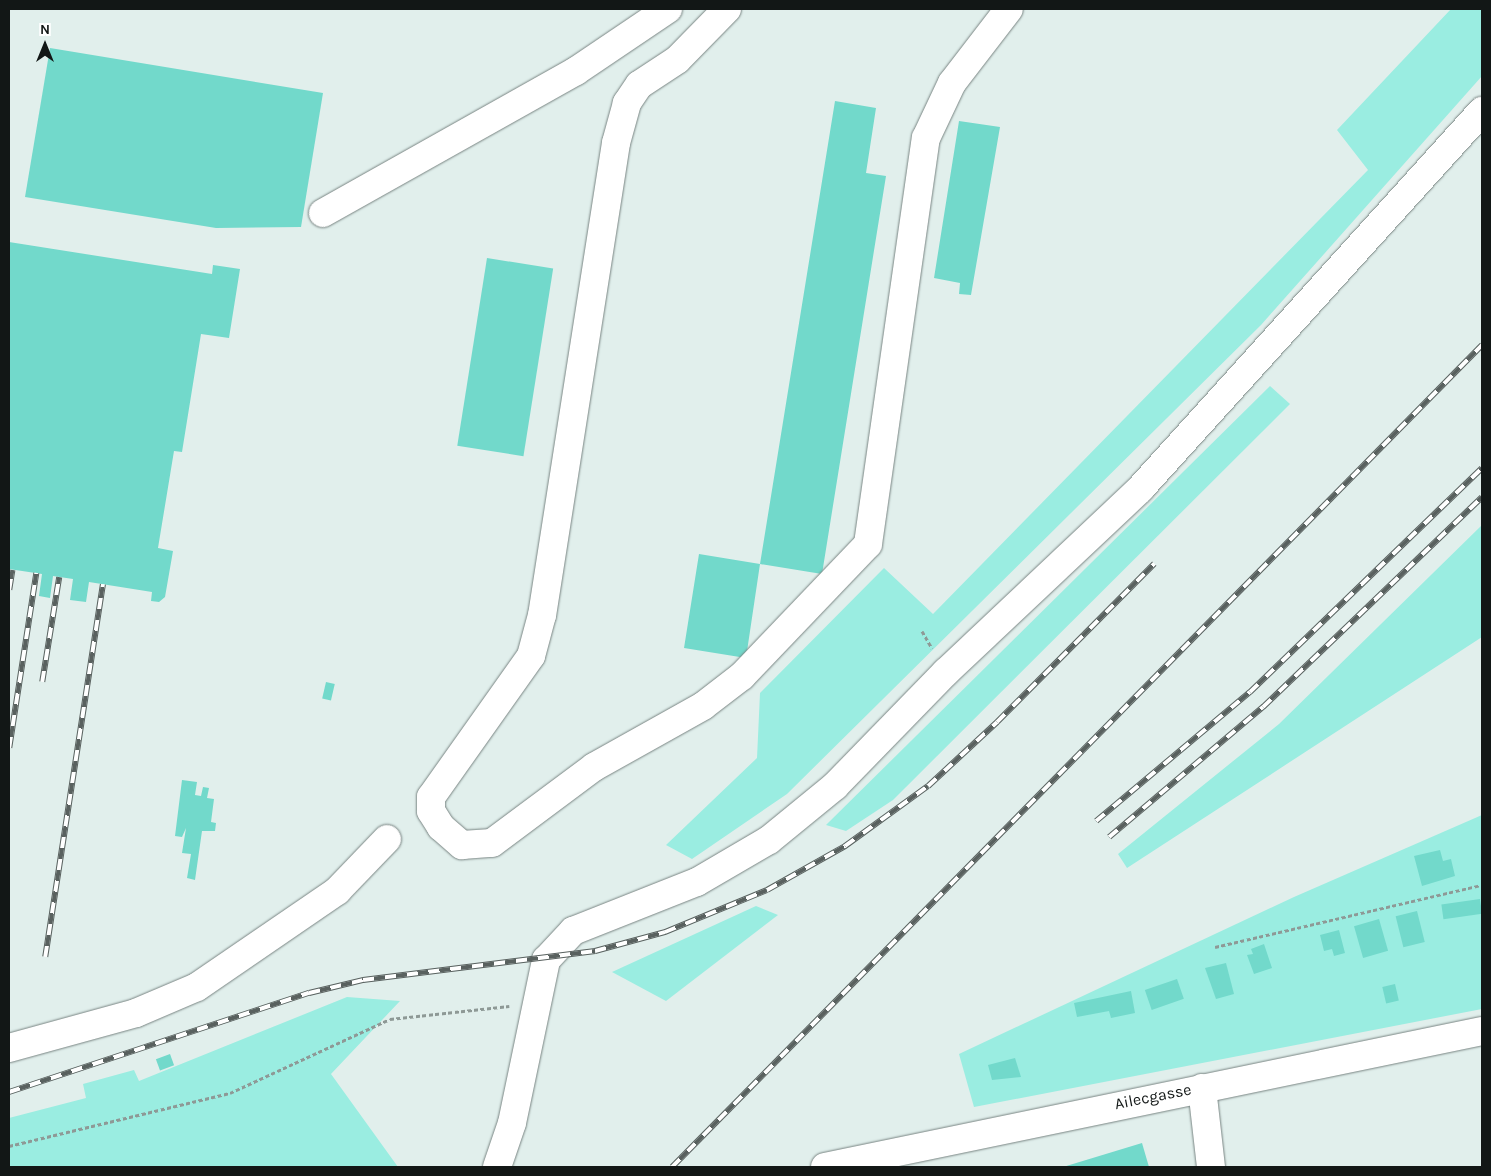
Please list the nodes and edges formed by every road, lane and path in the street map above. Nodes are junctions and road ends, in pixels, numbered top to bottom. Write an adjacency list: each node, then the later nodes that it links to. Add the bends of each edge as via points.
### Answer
1 (664, 9): 5 (street, via 576,71)
2 (727, 9): 3 (street, via 677,60 639,84 627,104 616,143 540,624 531,656 431,797 430,811 441,827 462,845 492,844 594,767 703,706 742,676 868,544 926,138 952,83)
3 (1009, 9)
4 (1482, 111): 9 (street, via 1140,488 946,672 835,786 769,840 697,882 573,931 546,960)
5 (323, 213)
6 (387, 839): 11 (street, via 337,891 197,987 136,1013)
7 (1482, 885): 8 (path)
8 (1215, 947)
9 (537, 1003): 13 (path, via 390,1019 230,1093); 14 (street, via 512,1124)
10 (1482, 1031): 12 (street, Ailecgasse)
11 (9, 1048)
12 (1202, 1088): 15 (street, Ailecgasse); 16 (street)
13 (9, 1146)
14 (497, 1167)
15 (825, 1167)
16 (1211, 1167)

